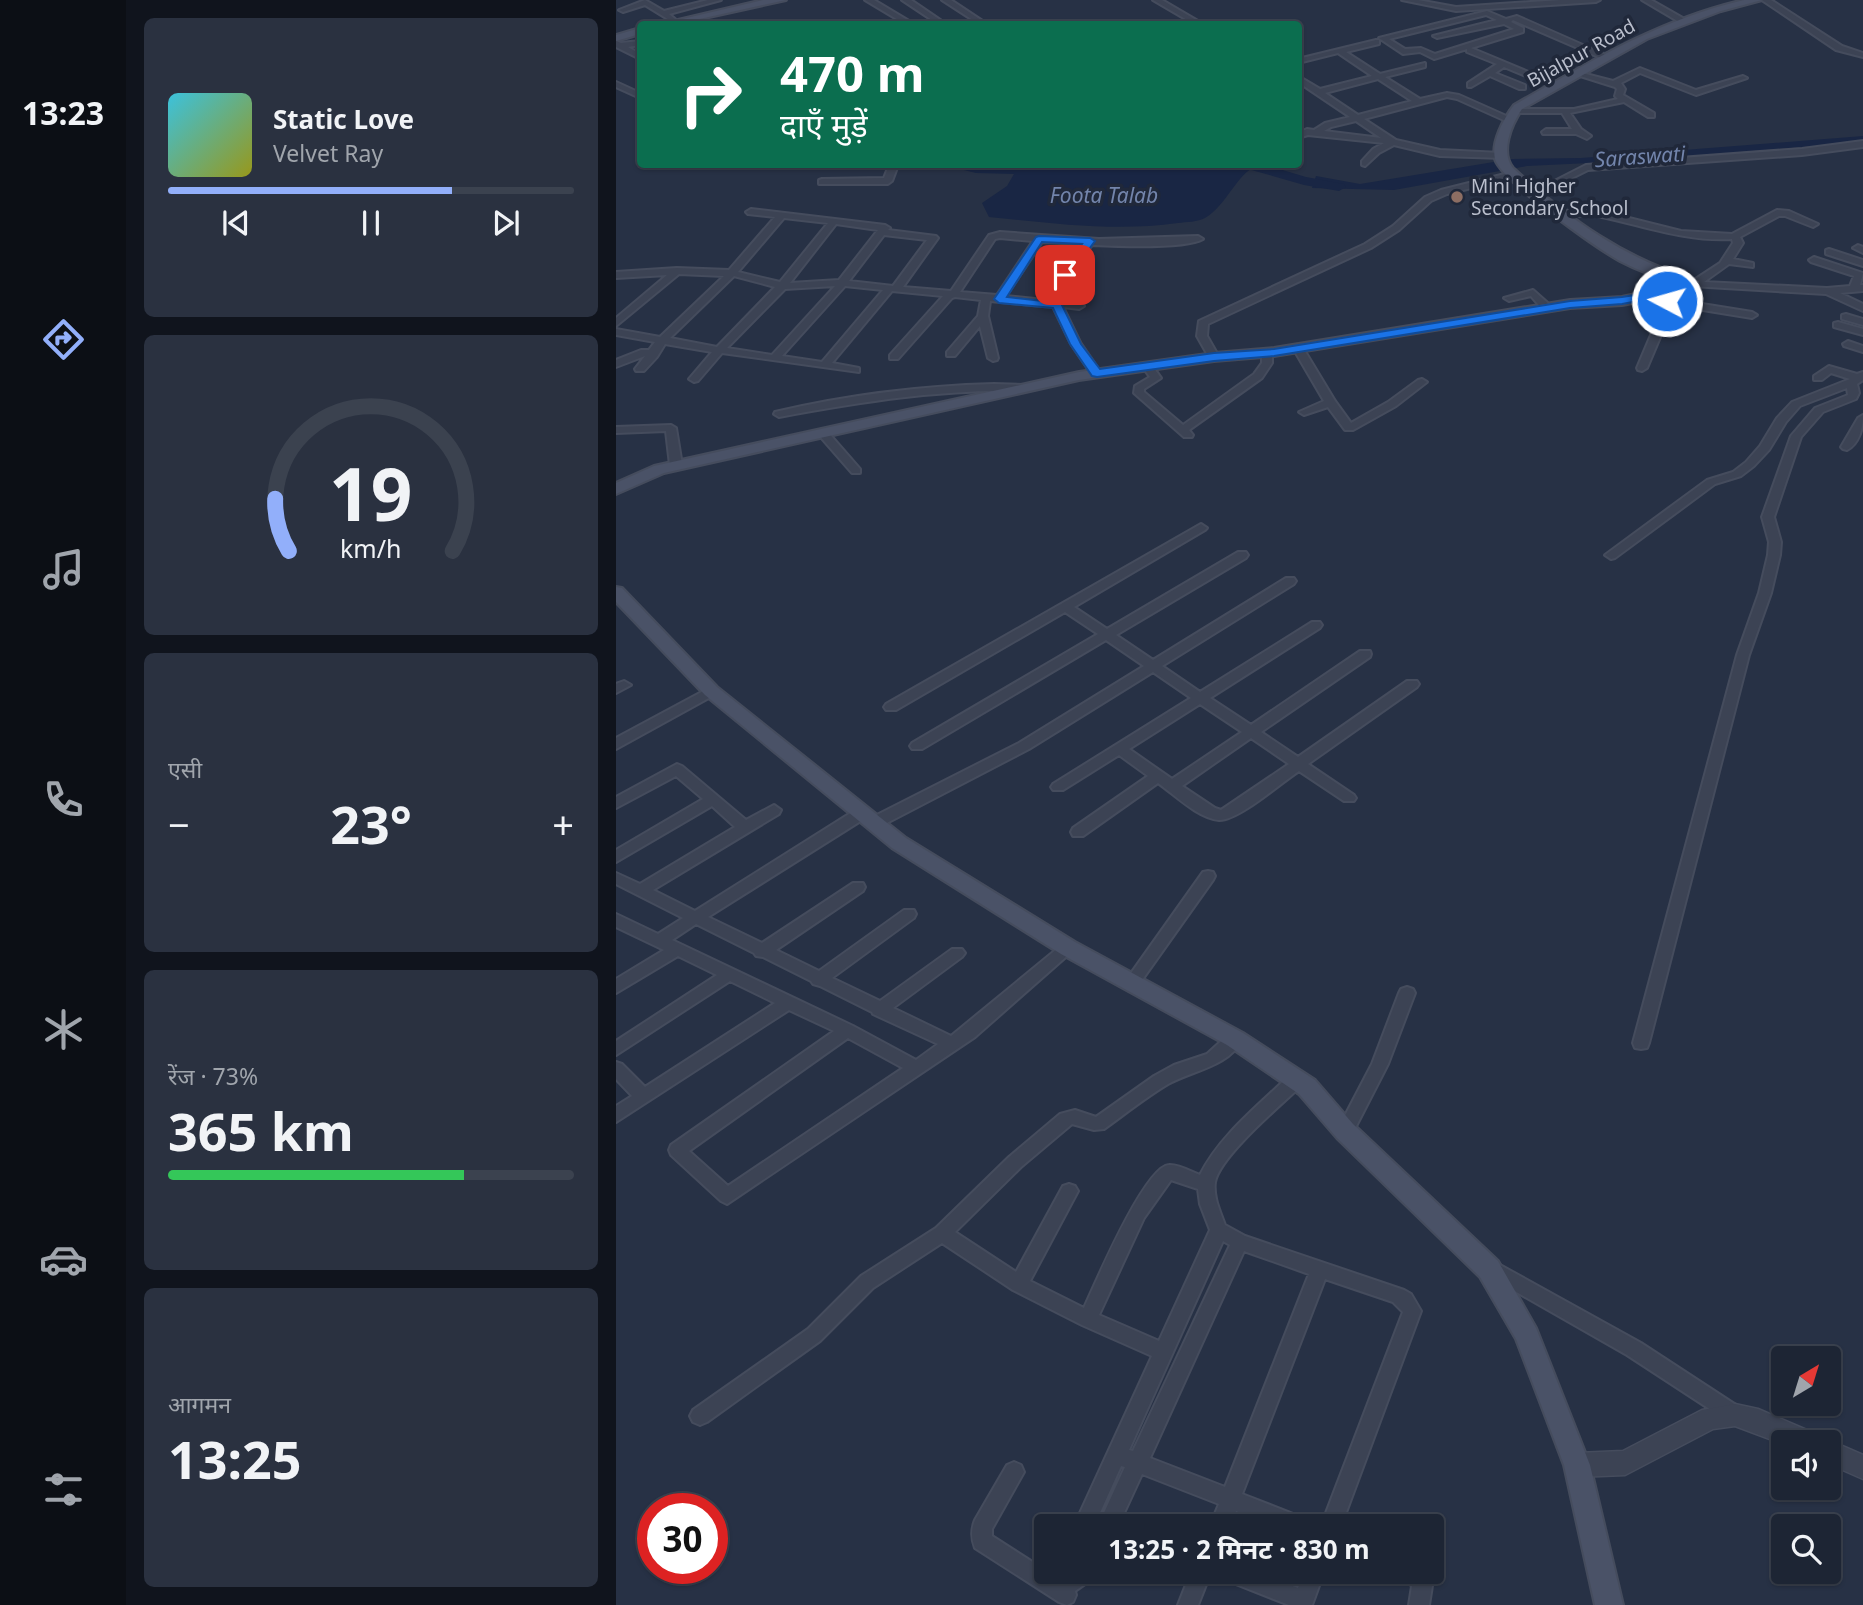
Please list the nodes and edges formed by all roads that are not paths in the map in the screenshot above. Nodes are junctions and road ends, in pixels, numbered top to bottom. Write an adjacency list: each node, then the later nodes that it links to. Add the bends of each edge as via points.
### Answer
1 (717, 0): 18 (street)
2 (757, 0): 18 (main road)
3 (781, 0): 18 (main road)
4 (869, 0): 20 (street)
5 (906, 0): 21 (street)
6 (946, 0): 22 (street)
7 (1183, 0): 15 (street)
8 (1406, 0): 16 (street, via 1456,9)
9 (1487, 0): 16 (street)
10 (1596, 0): 16 (street)
11 (1646, 0): 24 (street)
12 (1758, 0): 24 (main road, Bijalpur Road)
13 (1766, 0): 35 (street, via 1839,48)
14 (648, 1): 17 (street); 18 (street)
15 (1161, 2): 23 (street)
16 (1496, 8): 19 (street)
17 (623, 10)
18 (667, 19)
19 (1510, 20): 25 (street, via 1487,13); 27 (street); 30 (street); 32 (street, via 1520,30); 36 (street)
20 (904, 21)
21 (938, 21)
22 (978, 21)
23 (1194, 21)
24 (1684, 21): 36 (main road, Bijalpur Road)
25 (1420, 28): 27 (street); 32 (street, via 1383,38 1403,52 1420,50 1434,57)
26 (637, 30): 28 (main road)
27 (1437, 36): 30 (street)
28 (617, 40): 31 (street); 34 (street)
29 (1376, 42): 33 (street)
30 (1448, 42): 32 (street)
31 (637, 43)
32 (1466, 49): 38 (street)
33 (1340, 51): 37 (street); 42 (street)
34 (637, 55)
35 (1863, 55)
36 (1606, 57): 41 (main road, Bijalpur Road)
37 (1302, 60)
38 (1503, 64): 40 (street); 49 (street)
39 (1422, 65): 42 (street)
40 (1489, 73): 47 (street); 48 (street)
41 (1578, 74): 45 (street); 49 (main road, Bijalpur Road)
42 (1378, 76): 50 (street); 53 (street)
43 (1743, 78): 45 (street, via 1696,93 1640,71)
44 (1302, 81): 50 (street)
45 (1613, 83): 52 (street, via 1621,87 1618,95)
46 (616, 84): 51 (street)
47 (1471, 85)
48 (1522, 86)
49 (1558, 86): 55 (main road, Bijalpur Road)
50 (1319, 92): 57 (street)
51 (637, 94)
52 (1623, 100): 54 (street); 56 (street)
53 (1418, 102): 55 (street, via 1454,95); 57 (street)
54 (1565, 112): 55 (street); 58 (street)
55 (1512, 115): 65 (main road)
56 (1651, 115)
57 (1355, 118): 60 (street); 62 (street)
58 (1578, 131): 59 (street); 61 (street)
59 (1546, 132)
60 (1305, 133): 62 (street)
61 (1587, 136)
62 (1393, 142): 64 (street); 65 (street)
63 (1863, 144): 68 (street, via 1594,167)
64 (1365, 163)
65 (1507, 166): 68 (main road); 118 (street, via 1428,199 1367,246 1203,323 1202,336)
66 (893, 168): 67 (street, via 888,181)
67 (822, 183)
68 (1535, 193): 70 (main road)
69 (751, 212): 71 (street)
70 (1564, 214): 75 (street, via 1593,212 1681,234); 89 (main road, via 1621,257)
71 (782, 215): 72 (street); 85 (street)
72 (834, 221): 74 (street, via 884,228); 90 (street)
73 (1813, 224): 75 (street, via 1777,214)
74 (881, 232): 88 (street); 92 (street, via 933,238)
75 (1735, 236): 81 (street, via 1738,243)
76 (1039, 239): 78 (street); 94 (street, via 992,237); 98 (street)
77 (1198, 239): 78 (street)
78 (1090, 241): 87 (street)
79 (1829, 252): 82 (street)
80 (1814, 260): 91 (street, via 1860,275)
81 (1727, 261): 83 (street); 89 (street)
82 (1863, 263)
83 (1750, 265)
84 (677, 271): 85 (street); 86 (street); 106 (street)
85 (732, 273): 90 (street); 109 (street)
86 (616, 275)
87 (1065, 275)
88 (842, 284): 90 (street); 92 (street); 119 (street)
89 (1694, 284): 93 (street); 95 (main road)
90 (782, 286): 113 (street)
91 (1858, 288): 93 (street)
92 (893, 289): 94 (street); 122 (street)
93 (1827, 290): 102 (street)
94 (951, 294): 96 (street); 117 (street)
95 (1667, 297): 101 (main road); 103 (street); 124 (street, via 1667,309)
96 (986, 298): 98 (street); 104 (street)
97 (1509, 298): 101 (street, via 1533,293)
98 (999, 299): 99 (street)
99 (1057, 305): 100 (street); 127 (street)
100 (1079, 306)
101 (1546, 308): 111 (main road)
102 (1863, 308)
103 (1752, 315)
104 (983, 316): 115 (street); 120 (street)
105 (1863, 322): 108 (street, via 1842,321)
106 (616, 323)
107 (616, 332): 109 (street)
108 (1863, 332)
109 (662, 340): 113 (street); 116 (street)
110 (1848, 344): 112 (street)
111 (1298, 348): 114 (main road); 133 (street)
112 (1863, 349)
113 (719, 350): 119 (street); 129 (street)
114 (1267, 353): 118 (main road); 123 (street, via 1267,363 1258,376 1186,433 1139,393 1139,388 1156,378)
115 (951, 354)
116 (653, 355): 121 (street, via 645,352); 125 (street)
117 (894, 357)
118 (1214, 357): 123 (main road)
119 (775, 358): 122 (street)
120 (993, 358)
121 (616, 364)
122 (825, 365): 126 (street)
123 (1147, 366): 127 (main road)
124 (1642, 368)
125 (640, 369)
126 (855, 370)
127 (1097, 373): 132 (main road)
128 (1818, 378): 131 (street, via 1829,369)
129 (694, 379)
130 (1422, 382): 133 (street, via 1349,428)
131 (1855, 385): 134 (street); 146 (street, via 1796,404 1765,448 1737,474 1711,482); 195 (street, via 1811,416 1796,436 1784,466 1768,517 1775,542 1765,593 1743,654)
132 (1024, 388): 136 (street, via 988,386 848,401); 139 (main road)
133 (1331, 402): 135 (street)
134 (1863, 409)
135 (1304, 412)
136 (779, 414)
137 (1863, 418): 140 (street)
138 (616, 430): 141 (street, via 671,428)
139 (822, 432): 141 (main road); 142 (street)
140 (1847, 447)
141 (676, 466): 143 (main road)
142 (856, 471)
143 (618, 486)
144 (1201, 528): 149 (street)
145 (1242, 555): 151 (street)
146 (1611, 555)
147 (1290, 581): 153 (street)
148 (616, 592): 155 (main road)
149 (1066, 607): 151 (street); 157 (street)
150 (1316, 625): 156 (street)
151 (1106, 636): 153 (street); 160 (street)
152 (1365, 654): 158 (street)
153 (1153, 667): 156 (street); 170 (street, via 1024,746)
154 (1412, 684): 162 (street)
155 (711, 691): 159 (street); 170 (main road)
156 (1201, 699): 158 (street); 161 (street)
157 (891, 707)
158 (1251, 733): 162 (street); 164 (street)
159 (616, 744)
160 (917, 746)
161 (1119, 749): 163 (street); 165 (street)
162 (1299, 764): 164 (street, via 1221,815); 167 (street)
163 (1158, 776): 164 (street); 172 (street)
164 (1172, 786)
165 (1058, 787)
166 (713, 799): 168 (street, via 677,769); 171 (street); 173 (street)
167 (1349, 799)
168 (616, 803)
169 (774, 810): 171 (street)
170 (868, 818): 179 (street); 182 (main road, via 899,843)
171 (745, 827): 177 (street)
172 (1078, 832)
173 (616, 857)
174 (1208, 876): 188 (street)
175 (616, 878): 177 (street)
176 (858, 887): 184 (street)
177 (641, 890): 179 (street)
178 (909, 914): 187 (street)
179 (696, 917): 181 (street); 184 (street)
180 (618, 923): 181 (street)
181 (660, 940): 183 (street)
182 (1068, 948): 188 (main road); 196 (street)
183 (677, 949): 186 (street); 189 (street)
184 (761, 952): 187 (street)
185 (957, 953): 192 (street)
186 (728, 975): 191 (street); 197 (street)
187 (818, 980): 192 (street)
188 (1132, 983): 194 (main road)
189 (616, 987)
190 (1407, 993): 203 (street, via 1377,1075)
191 (787, 1003): 193 (street); 201 (street)
192 (879, 1010): 196 (street)
193 (847, 1030): 198 (street); 198 (street, via 677,1150 727,1196)
194 (1235, 1038): 200 (main road); 207 (street, via 1213,1059 1160,1081 1098,1124 1080,1117 1066,1119)
195 (1641, 1043)
196 (952, 1044): 198 (street)
197 (616, 1049)
198 (917, 1068)
199 (616, 1069): 201 (street)
200 (1302, 1083): 203 (main road); 204 (street, via 1231,1144)
201 (643, 1096): 202 (street)
202 (616, 1115)
203 (1345, 1131): 209 (main road)
204 (1207, 1185): 206 (street, via 1210,1210); 212 (street, via 1170,1171 1165,1174 1138,1213)
205 (1069, 1191): 211 (street)
206 (1219, 1230): 208 (street); 213 (street)
207 (942, 1233): 211 (street); 215 (street, via 867,1282 814,1335)
208 (1240, 1242): 210 (street); 219 (street)
209 (1484, 1264): 214 (street, via 1634,1349); 220 (main road, via 1527,1336)
210 (1320, 1269): 223 (street); 228 (street, via 1398,1296 1412,1311)
211 (1019, 1284): 212 (street)
212 (1088, 1318): 213 (street)
213 (1163, 1352): 217 (street)
214 (1735, 1415): 216 (street); 220 (street, via 1710,1419 1625,1463)
215 (700, 1416)
216 (1779, 1430)
217 (1116, 1454): 219 (street); 224 (street)
218 (1841, 1457): 221 (street)
219 (1138, 1462): 223 (street); 225 (street)
220 (1577, 1465): 237 (main road)
221 (1863, 1467)
222 (1014, 1472): 233 (street, via 982,1527 982,1541)
223 (1231, 1499): 226 (street); 227 (street)
224 (1089, 1514)
225 (1114, 1514)
226 (1225, 1514)
227 (1269, 1514)
228 (1336, 1514)
229 (1196, 1584): 235 (street)
230 (1258, 1584): 234 (street)
231 (1309, 1584): 234 (street)
232 (1421, 1584): 236 (street)
233 (1070, 1585)
234 (1302, 1603)
235 (1188, 1605)
236 (1419, 1605)
237 (1609, 1605)

